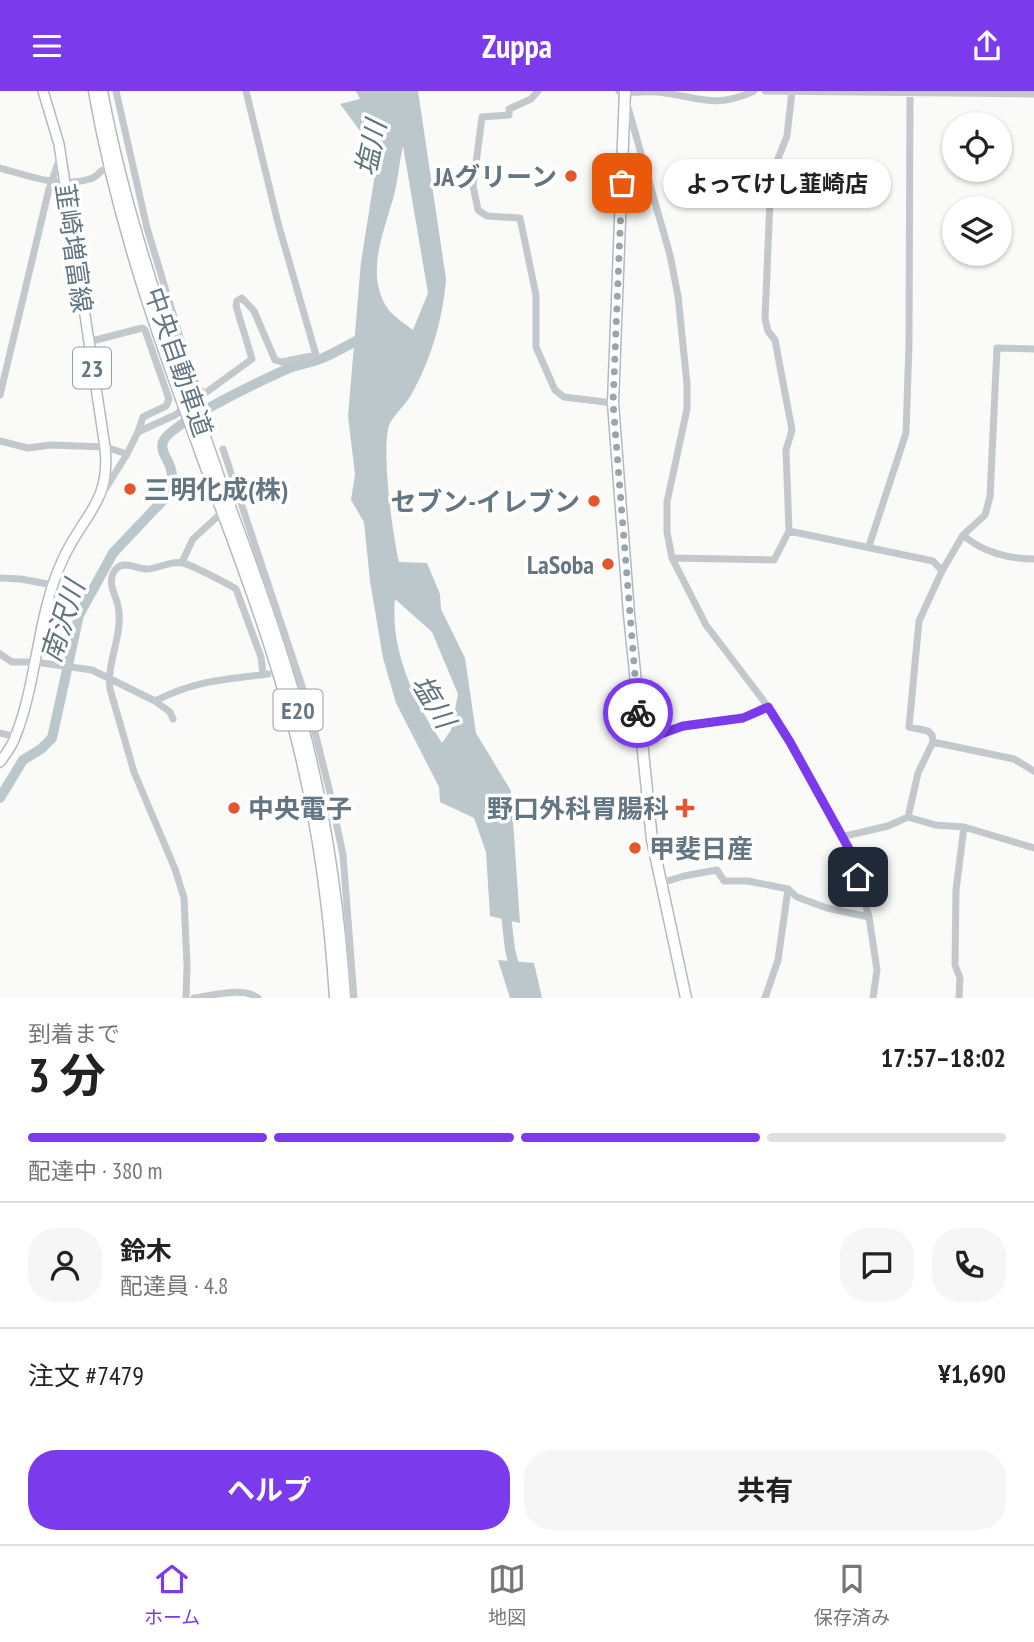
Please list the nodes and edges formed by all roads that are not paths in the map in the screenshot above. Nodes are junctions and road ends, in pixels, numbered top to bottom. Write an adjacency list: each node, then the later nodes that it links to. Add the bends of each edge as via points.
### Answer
1 (43, 91): 14 (main road, 韮崎増富線 / 23)
2 (94, 91): 23 (highway, 中央自動車道 / E20, via 125,231 156,332)
3 (102, 91): 23 (highway, 中央自動車道 / E20, via 137,239)
4 (117, 91): 21 (street, via 131,164 170,310 196,385)
5 (246, 91): 21 (street, via 316,355 275,360 254,311 242,298 236,306 252,359)
6 (538, 91): 24 (street, via 509,109 509,115 482,117 473,186 478,210 487,216 520,218 536,295 536,347 555,390 564,397)
7 (754, 91): 12 (street, via 728,101 703,101)
8 (765, 91): 9 (street)
9 (792, 92): 10 (street); 33 (street, via 787,136 771,176 765,319 775,339 792,430 786,450)
10 (910, 92): 13 (street); 35 (street, via 906,433)
11 (624, 94): 12 (street); 24 (highway); 36 (street, via 678,296 687,409 667,502)
12 (680, 94)
13 (1034, 94)
14 (60, 157): 17 (street); 18 (main road, 韮崎増富線 / 23)
15 (0, 168): 17 (street)
16 (103, 170): 18 (street, via 90,179)
17 (51, 182): 18 (street); 22 (street)
18 (65, 182): 19 (main road, 韮崎増富線 / 23)
19 (88, 342): 25 (street, via 145,330 169,402 143,417); 27 (main road, 韮崎増富線 / 23)
20 (1034, 349): 34 (street, via 997,348 990,498 985,515)
21 (204, 394): 25 (street, via 175,415)
22 (0, 395)
23 (188, 403): 30 (highway, 中央自動車道 / E20, bridge)
24 (613, 403): 50 (highway)
25 (138, 432): 29 (street)
26 (0, 442): 27 (street, via 28,449)
27 (105, 447): 29 (street); 31 (main road, 韮崎増富線 / 23)
28 (223, 449): 66 (street, via 308,704 327,779 343,855)
29 (127, 454): 31 (street)
30 (217, 485): 64 (highway, 中央自動車道 / E20, via 302,760 324,882); 65 (highway, 中央自動車道 / E20, via 260,584 311,758 333,881)
31 (99, 499): 41 (main road, 韮崎増富線 / 23, via 65,554)
32 (217, 517): 38 (street, via 193,539)
33 (789, 531): 35 (street); 36 (street, via 774,560)
34 (963, 535): 37 (street, via 975,546 1017,559); 39 (street)
35 (869, 547): 39 (street, via 933,561)
36 (672, 558): 46 (street, via 706,625)
37 (1034, 559)
38 (182, 562): 44 (street, via 149,570 128,565 116,570 111,582 120,623); 45 (street, via 236,589 266,675 206,681)
39 (942, 572): 51 (street, via 919,621 909,727 928,731)
40 (0, 578): 41 (street)
41 (53, 585): 43 (main road, 韮崎増富線 / 23)
42 (0, 654): 43 (street, via 12,662)
43 (35, 661): 44 (street, via 92,670); 49 (main road, 韮崎増富線 / 23)
44 (108, 678): 45 (street); 61 (street, via 134,772 184,898)
45 (155, 701): 47 (street)
46 (768, 707): 50 (street, via 743,718 683,726); 56 (street)
47 (173, 719)
48 (0, 733): 49 (street)
49 (16, 737): 52 (main road, 韮崎増富線 / 23)
50 (641, 741): 58 (highway)
51 (933, 742): 53 (street, via 1014,759); 54 (street, via 918,773)
52 (0, 762)
53 (1034, 771)
54 (908, 817): 55 (street); 56 (street)
55 (964, 827): 57 (street); 70 (street, via 956,890)
56 (841, 837): 60 (street)
57 (1034, 848)
58 (661, 883): 59 (street, via 717,870 724,881); 67 (highway)
59 (788, 889): 60 (street, via 827,908); 68 (street, via 778,960)
60 (870, 916): 69 (street, via 877,970)
61 (186, 998)
62 (194, 998): 63 (street, via 244,992)
63 (258, 998)
64 (335, 998)
65 (345, 998)
66 (354, 998)
67 (686, 998)
68 (765, 998)
69 (873, 998)
70 (959, 998)

